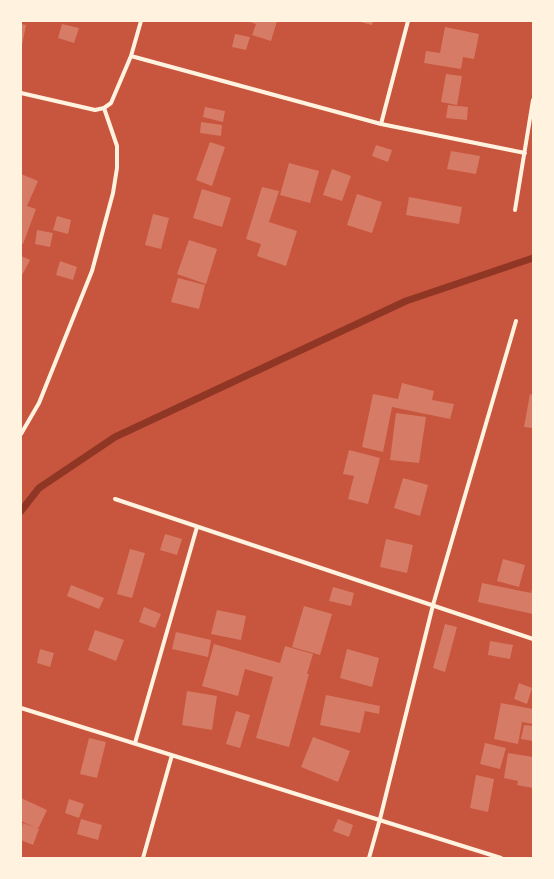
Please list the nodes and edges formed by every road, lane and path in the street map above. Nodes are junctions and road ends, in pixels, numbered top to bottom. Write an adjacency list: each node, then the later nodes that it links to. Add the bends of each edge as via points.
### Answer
1 (141, 21): 3 (street)
2 (408, 21): 7 (street)
3 (131, 56): 6 (street, via 111,103); 7 (street)
4 (21, 93): 6 (street, via 95,110)
5 (533, 100): 8 (street)
6 (104, 108): 11 (street, via 117,146 113,193 92,270 39,403)
7 (381, 124): 8 (street)
8 (525, 153): 9 (street)
9 (515, 210)
10 (516, 321): 14 (street)
11 (21, 434)
12 (115, 499): 13 (street)
13 (197, 527): 14 (street); 17 (street)
14 (434, 605): 15 (street); 19 (street)
15 (533, 639)
16 (21, 708): 17 (street)
17 (135, 743): 18 (street)
18 (172, 755): 19 (street); 20 (street)
19 (380, 819): 21 (street); 22 (street)
20 (142, 858)
21 (369, 858)
22 (501, 858)

